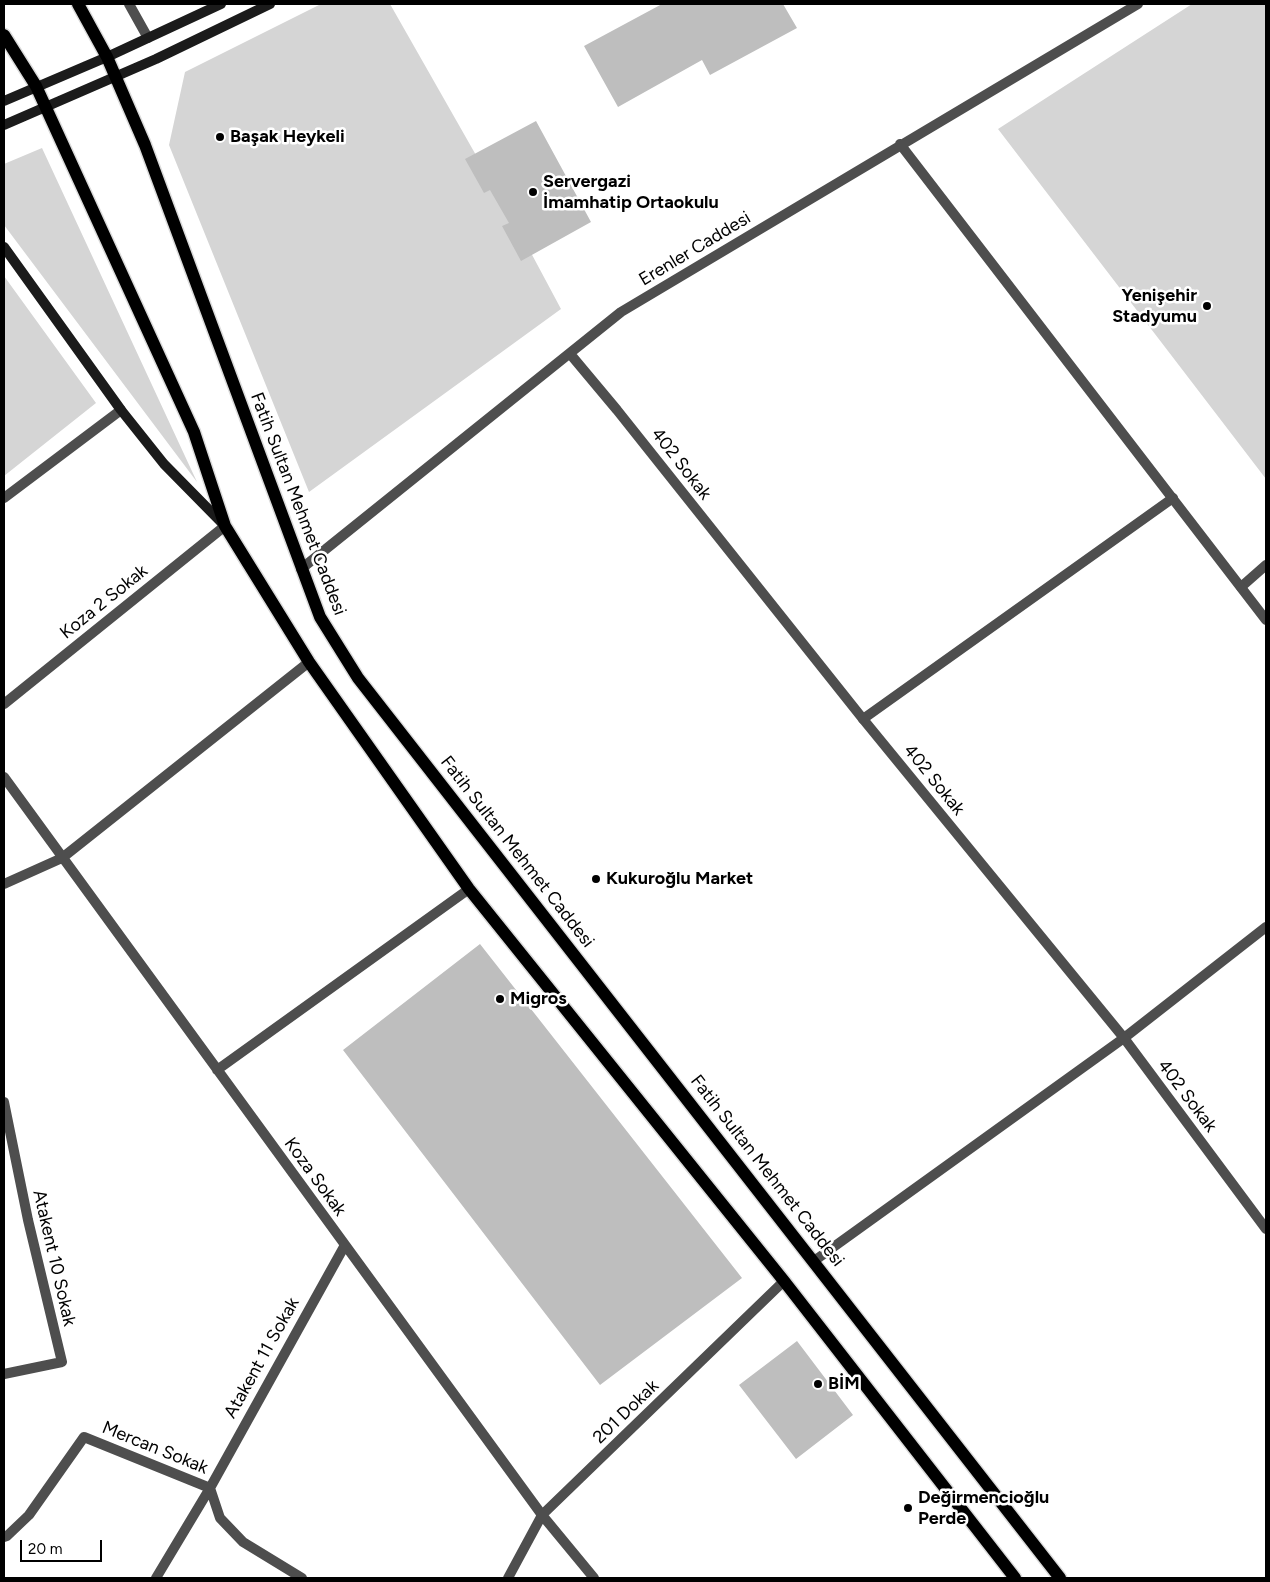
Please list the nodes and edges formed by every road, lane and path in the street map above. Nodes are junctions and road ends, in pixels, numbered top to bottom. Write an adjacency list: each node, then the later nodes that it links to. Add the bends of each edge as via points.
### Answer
1 (78, 4): 8 (main road, Fatih Sultan Mehmet Caddesi)
2 (129, 4): 7 (street)
3 (221, 4): 7 (main road)
4 (270, 4): 9 (main road)
5 (1138, 4): 14 (street, Erenler Caddesi)
6 (4, 35): 10 (main road)
7 (148, 38): 8 (main road)
8 (107, 57): 9 (main road, Fatih Sultan Mehmet Caddesi); 10 (main road)
9 (115, 77): 12 (main road); 22 (main road, Fatih Sultan Mehmet Caddesi, via 145,145)
10 (36, 86): 11 (main road); 12 (main road)
11 (4, 101)
12 (46, 107): 13 (main road); 20 (main road, via 194,432)
13 (4, 125)
14 (900, 144): 16 (street, Erenler Caddesi, via 621,312); 19 (street)
15 (4, 247): 17 (main road)
16 (571, 355): 22 (street, Erenler Caddesi); 27 (street, 402 Sokak)
17 (120, 410): 18 (street); 20 (main road, via 164,464)
18 (4, 498)
19 (1173, 498): 23 (street); 27 (street)
20 (225, 526): 25 (main road); 26 (street, Koza 2 Sokak)
21 (1266, 566): 23 (street)
22 (302, 568): 38 (main road, Fatih Sultan Mehmet Caddesi, via 320,618 358,678)
23 (1241, 587): 24 (street)
24 (1266, 620)
25 (309, 662): 29 (street); 31 (main road)
26 (4, 704)
27 (862, 719): 33 (street, 402 Sokak)
28 (4, 777): 29 (street, Koza Sokak)
29 (62, 858): 30 (street); 34 (street, Koza Sokak)
30 (4, 884)
31 (469, 889): 34 (street); 39 (main road)
32 (1266, 927): 33 (street)
33 (1124, 1038): 36 (street, 402 Sokak); 38 (street)
34 (217, 1070): 37 (street, Koza Sokak)
35 (4, 1102): 40 (street, Atakent 10 Sokak, via 62,1362)
36 (1266, 1229)
37 (345, 1245): 41 (street, Atakent 11 Sokak); 42 (street, Koza Sokak)
38 (814, 1261): 49 (main road, Fatih Sultan Mehmet Caddesi)
39 (784, 1281): 42 (street, 201 Dokak); 48 (main road)
40 (4, 1374)
41 (210, 1488): 43 (street, Mercan Sokak, via 84,1437 29,1515); 44 (street, Atakent 11 Sokak); 45 (street, Mercan Sokak, via 220,1518 243,1542)
42 (542, 1515): 46 (street, 201 Dokak); 47 (street, Koza Sokak)
43 (4, 1537)
44 (156, 1578)
45 (302, 1578)
46 (508, 1578)
47 (594, 1578)
48 (1015, 1578)
49 (1060, 1578)

